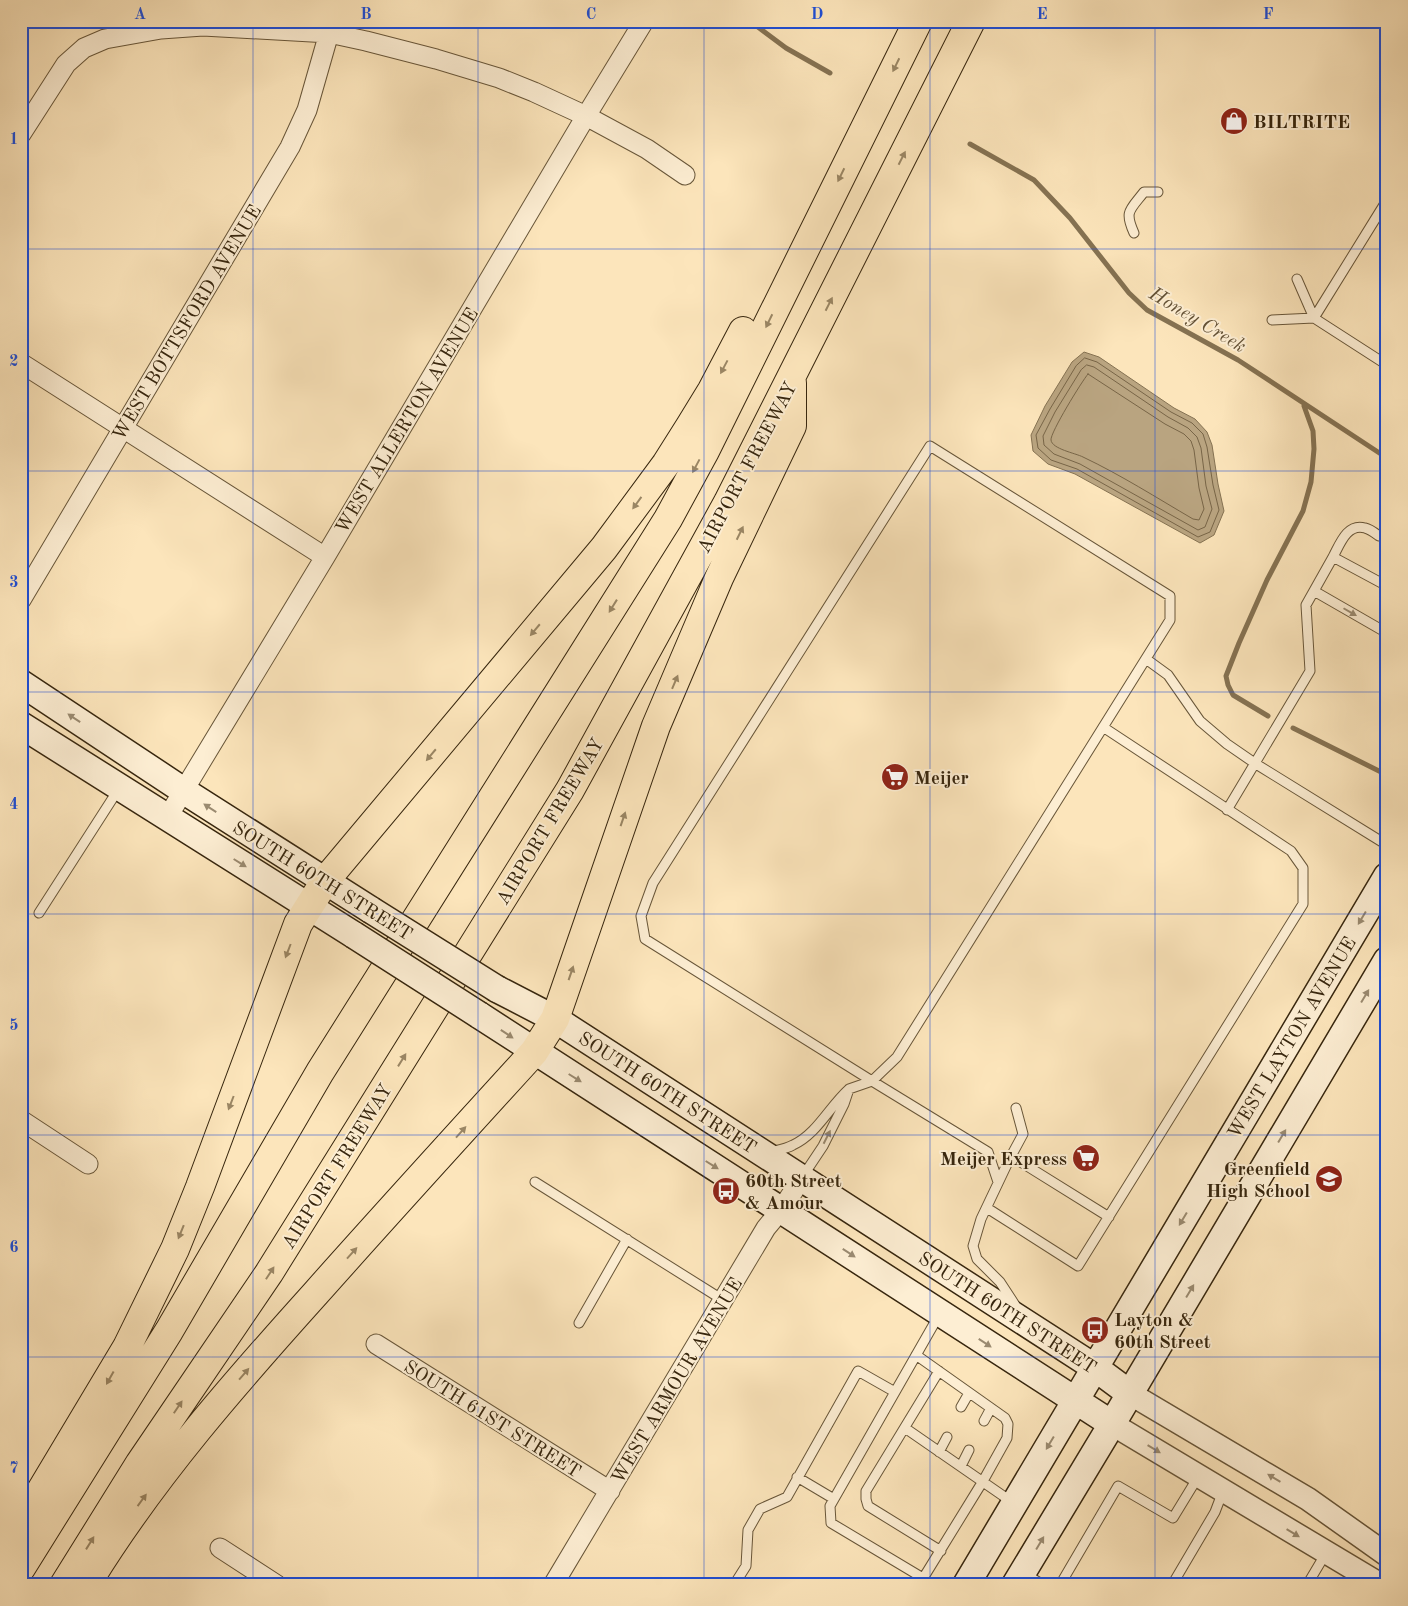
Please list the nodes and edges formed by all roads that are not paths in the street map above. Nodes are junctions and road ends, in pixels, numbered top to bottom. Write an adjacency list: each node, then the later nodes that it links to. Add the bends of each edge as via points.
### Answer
1 (644, 21): 5 (street, WEST ALLERTON AVENUE)
2 (918, 21): 6 (highway, one-way to 6)
3 (971, 21): 17 (highway, AIRPORT FREEWAY, one-way to 3)
4 (329, 33): 5 (street, via 366,40 499,78); 7 (street, via 203,26 161,29 105,39 84,48 66,64); 18 (street, WEST BOTTSFORD AVENUE, via 307,110 290,147)
5 (586, 116): 8 (street, via 647,149); 20 (street, WEST ALLERTON AVENUE)
6 (871, 116): 37 (highway, one-way to 37, via 836,144 782,257 712,390 666,464 604,548); 92 (highway, one-way to 92, via 668,519 320,1072 169,1331)
7 (21, 134)
8 (685, 175)
9 (1158, 192): 11 (lane, via 1144,192 1130,210 1128,219)
10 (1387, 200): 13 (lane)
11 (1134, 233)
12 (1297, 279): 13 (lane)
13 (1314, 318): 14 (lane); 16 (lane)
14 (1272, 320)
15 (21, 363): 18 (street)
16 (1387, 365)
17 (792, 379): 41 (highway, one-way to 17, via 652,735 719,578 792,426); 95 (highway, AIRPORT FREEWAY, one-way to 17, via 140,1463 269,1273 570,790)
18 (123, 428): 20 (street); 24 (street, WEST BOTTSFORD AVENUE)
19 (1379, 536): 21 (lane, via 1365,528 1352,528)
20 (326, 557): 32 (street, WEST ALLERTON AVENUE)
21 (1333, 557): 22 (lane); 23 (lane)
22 (1387, 586)
23 (1314, 591): 25 (lane, one-way to 25); 30 (lane, via 1306,605 1310,671)
24 (21, 600)
25 (1387, 633)
26 (1146, 659): 29 (lane); 30 (lane, via 1168,675 1200,721); 43 (lane, via 1170,620 1170,596 930,446 653,883 641,916 645,939)
27 (21, 683): 32 (main road, SOUTH 60TH STREET, one-way to 27)
28 (21, 725): 31 (main road, SOUTH 60TH STREET)
29 (1103, 728): 33 (lane); 43 (lane, via 897,1057)
30 (1256, 764): 33 (lane); 35 (lane)
31 (120, 788): 34 (main road, SOUTH 60TH STREET); 39 (lane)
32 (184, 791): 34 (street, WEST ALLERTON AVENUE); 37 (main road, SOUTH 60TH STREET, one-way to 32)
33 (1227, 810): 55 (lane, via 1291,851 1303,868 1303,904)
34 (167, 818): 38 (main road, SOUTH 60TH STREET, one-way to 38)
35 (1387, 846)
36 (1387, 876): 64 (main road, WEST LAYTON AVENUE, one-way to 64)
37 (324, 881): 38 (highway); 41 (main road, SOUTH 60TH STREET, bridge, via 496,989)
38 (308, 907): 42 (main road, SOUTH 60TH STREET, one-way to 42, bridge); 87 (highway, one-way to 87, via 298,924 174,1249 119,1362)
39 (38, 913)
40 (1387, 960): 68 (main road, one-way to 40)
41 (555, 1019): 42 (highway); 47 (main road, SOUTH 60TH STREET)
42 (534, 1052): 54 (main road, SOUTH 60TH STREET, one-way to 54); 96 (highway, one-way to 42, via 133,1512 202,1423)
43 (872, 1081): 44 (lane); 52 (lane, via 988,1152)
44 (849, 1089): 47 (lane, via 813,1132 791,1147); 50 (lane, one-way to 44, via 823,1146)
45 (1016, 1108): 48 (lane, via 1023,1134)
46 (21, 1120): 49 (street)
47 (764, 1154): 50 (main road, SOUTH 60TH STREET)
48 (1011, 1156): 52 (lane); 55 (lane)
49 (88, 1164)
50 (802, 1178): 54 (street, WEST ARMOUR AVENUE); 57 (main road, SOUTH 60TH STREET)
51 (535, 1182): 56 (lane)
52 (998, 1182): 53 (lane)
53 (987, 1208): 55 (lane, via 1078,1266); 61 (lane, via 975,1235 973,1246 977,1259 1000,1282)
54 (781, 1210): 58 (street, WEST ARMOUR AVENUE, via 766,1228); 59 (main road, SOUTH 60TH STREET, one-way to 59)
55 (1109, 1217)
56 (627, 1240): 58 (lane); 60 (lane)
57 (960, 1280): 59 (main road); 61 (main road, SOUTH 60TH STREET)
58 (723, 1300): 83 (street, WEST ARMOUR AVENUE)
59 (940, 1314): 63 (lane); 69 (main road, SOUTH 60TH STREET, one-way to 69)
60 (579, 1323)
61 (1028, 1324): 64 (main road, SOUTH 60TH STREET)
62 (376, 1344): 83 (street, SOUTH 61ST STREET)
63 (916, 1355): 65 (lane); 66 (lane)
64 (1094, 1367): 68 (main road, SOUTH 60TH STREET); 69 (main road, WEST LAYTON AVENUE)
65 (939, 1371): 67 (lane); 74 (lane)
66 (895, 1392): 81 (lane, via 858,1371); 85 (lane)
67 (970, 1393): 70 (lane); 71 (lane)
68 (1130, 1393): 73 (main road); 78 (street, SOUTH 60TH STREET)
69 (1075, 1401): 73 (main road, SOUTH 60TH STREET); 86 (main road, WEST LAYTON AVENUE, one-way to 86)
70 (961, 1408)
71 (991, 1408): 72 (lane); 82 (lane, via 1005,1418 1007,1438)
72 (984, 1421)
73 (1112, 1424): 80 (street, SOUTH 60TH STREET, one-way to 80); 93 (main road, one-way to 73)
74 (904, 1428): 77 (lane); 89 (lane, via 866,1491 868,1506)
75 (947, 1437): 77 (lane)
76 (969, 1450): 79 (lane)
77 (939, 1452): 79 (lane)
78 (1242, 1460): 84 (street); 91 (street, SOUTH 60TH STREET, one-way to 78, via 1308,1499)
79 (961, 1466): 82 (lane)
80 (1199, 1476): 84 (street, SOUTH 60TH STREET); 101 (lane, via 1173,1518 1118,1486)
81 (797, 1477): 85 (lane); 99 (lane, via 787,1497 760,1509 748,1530 746,1566)
82 (983, 1481): 86 (lane); 89 (lane)
83 (610, 1491): 98 (street, WEST ARMOUR AVENUE)
84 (1223, 1491): 90 (street, SOUTH 60TH STREET, one-way to 90); 102 (lane, via 1215,1512)
85 (834, 1499): 94 (lane, via 830,1506 831,1523)
86 (1014, 1504): 100 (main road, WEST LAYTON AVENUE)
87 (21, 1524)
88 (220, 1548): 97 (street)
89 (941, 1551): 94 (lane)
90 (1326, 1553): 103 (lane); 104 (street, SOUTH 60TH STREET)
91 (1387, 1555)
92 (21, 1568)
93 (1027, 1580)
94 (921, 1582)
95 (64, 1585)
96 (86, 1585)
97 (277, 1585)
98 (553, 1585)
99 (734, 1585)
100 (966, 1585)
101 (1060, 1585)
102 (1172, 1585)
103 (1307, 1585)
104 (1381, 1585)

